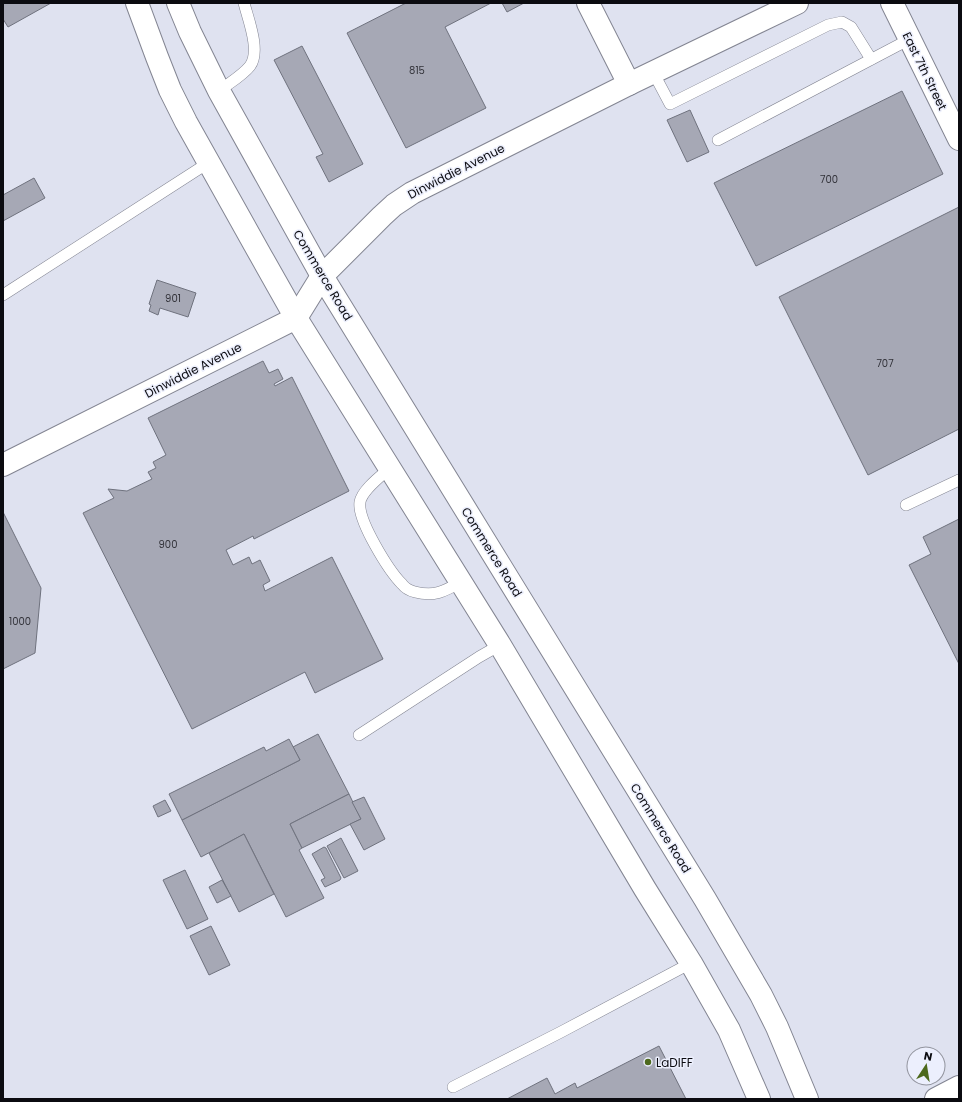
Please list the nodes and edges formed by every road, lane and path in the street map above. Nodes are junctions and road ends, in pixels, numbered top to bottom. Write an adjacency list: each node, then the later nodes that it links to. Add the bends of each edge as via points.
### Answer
1 (137, 3): 14 (main road, via 170,90)
2 (244, 3): 11 (lane, via 254,40 251,64 242,74)
3 (588, 3): 10 (main road)
4 (797, 3): 9 (main road, Dinwiddie Avenue)
5 (892, 3): 7 (main road, East 7th Street)
6 (180, 4): 11 (main road, Commerce Road, via 190,32)
7 (910, 39): 8 (lane); 12 (main road, East 7th Street)
8 (871, 60): 9 (lane, via 851,27 842,22 828,25 670,104); 13 (lane)
9 (653, 72): 10 (main road, Dinwiddie Avenue)
10 (629, 84): 15 (main road, Dinwiddie Avenue, via 412,193 382,216)
11 (218, 91): 15 (main road, Commerce Road)
12 (959, 139)
13 (718, 140)
14 (208, 163): 16 (lane); 17 (main road)
15 (322, 276): 17 (main road, Dinwiddie Avenue); 29 (main road, Commerce Road, via 725,932 774,1021)
16 (3, 295)
17 (296, 318): 18 (main road, Dinwiddie Avenue); 19 (main road)
18 (3, 465)
19 (390, 468): 22 (main road); 22 (lane, via 371,485 360,501 361,514 372,542 403,585 414,592 436,594)
20 (959, 480): 21 (lane)
21 (906, 505)
22 (461, 582): 23 (main road)
23 (500, 645): 24 (lane); 25 (main road)
24 (359, 735)
25 (691, 963): 26 (lane); 28 (main road, via 729,1030)
26 (453, 1087)
27 (959, 1087): 30 (main road)
28 (759, 1099)
29 (807, 1099)
30 (936, 1099)

